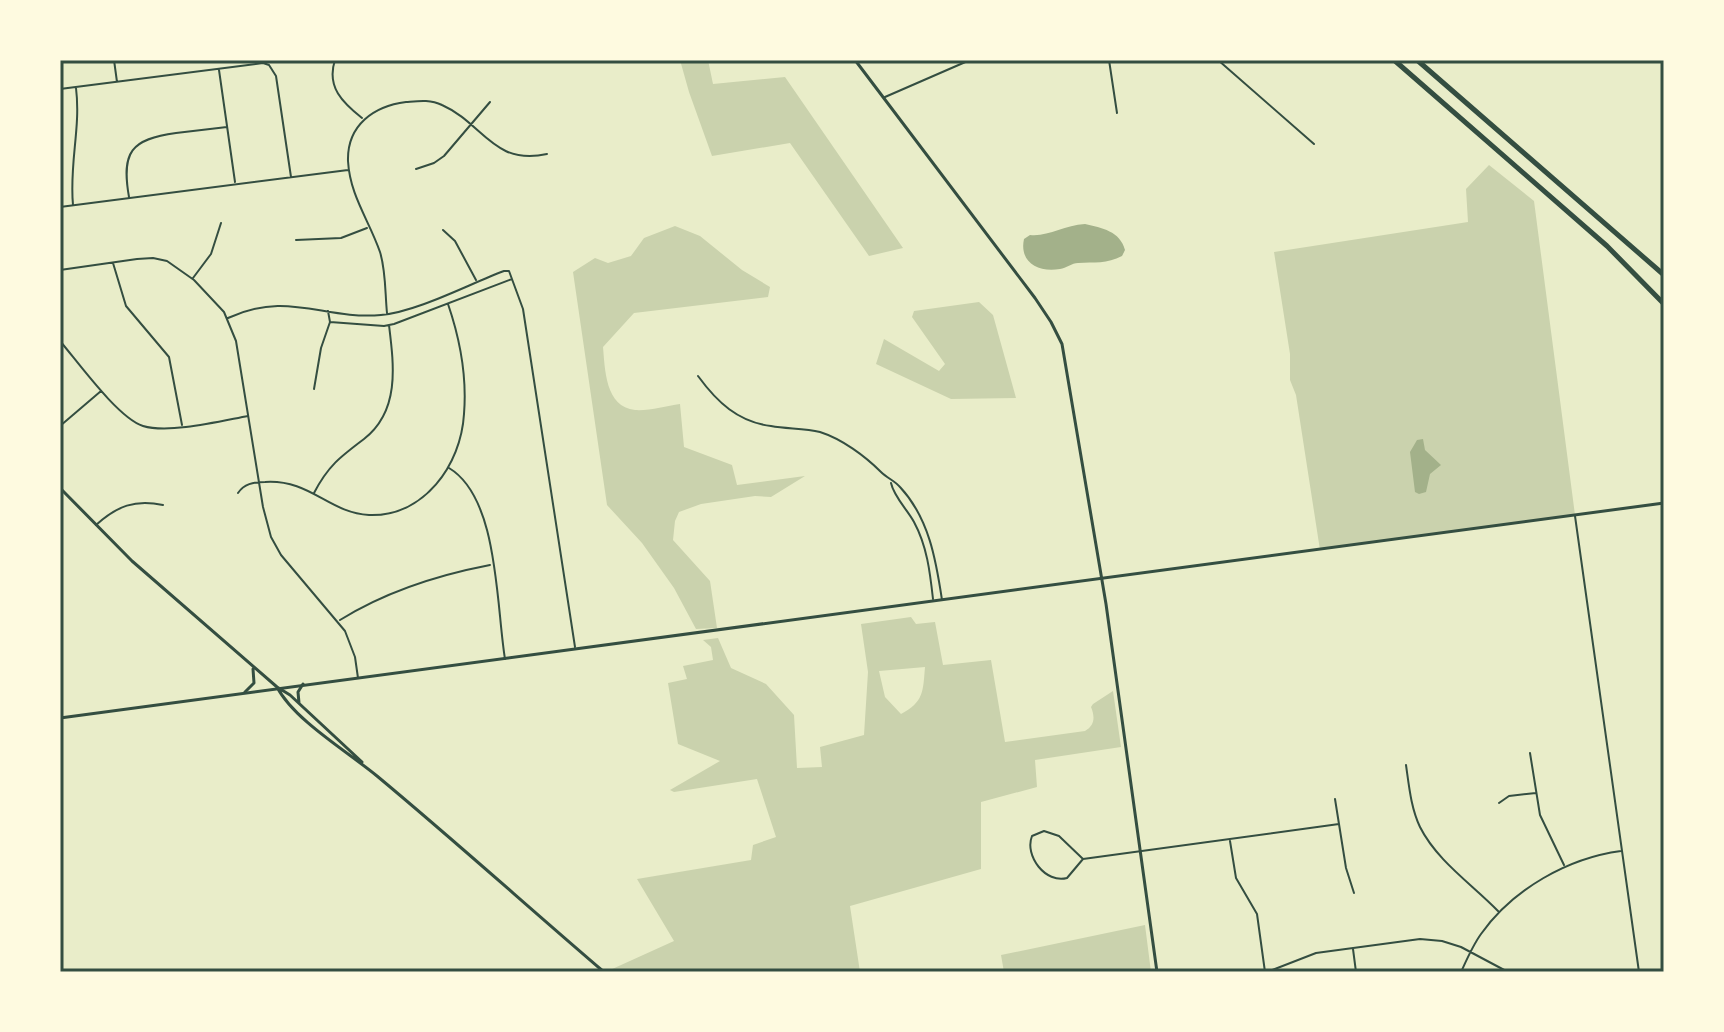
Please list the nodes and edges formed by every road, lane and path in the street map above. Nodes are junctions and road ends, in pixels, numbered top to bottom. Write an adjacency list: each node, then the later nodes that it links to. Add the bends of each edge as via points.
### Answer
1 (114, 60): 10 (street)
2 (335, 60): 16 (street, via 337,94)
3 (855, 60): 13 (main road)
4 (970, 60): 13 (street)
5 (1109, 60): 15 (street)
6 (1218, 60): 19 (street)
7 (1394, 60): 39 (highway, via 1607,246)
8 (1417, 60): 34 (highway)
9 (218, 69): 10 (street); 18 (street); 23 (street, via 270,66 276,76)
10 (117, 82): 11 (street)
11 (76, 87): 12 (street); 26 (street)
12 (60, 89)
13 (884, 97): 67 (main road, via 1057,333 1067,363)
14 (490, 102): 17 (street)
15 (1117, 113)
16 (364, 119): 17 (street, via 389,105 424,101 443,105); 22 (street, via 350,143)
17 (470, 125): 20 (street, via 510,153); 21 (street, via 440,160)
18 (227, 127): 24 (street); 25 (street, via 140,142 127,163)
19 (1314, 144)
20 (547, 154)
21 (416, 169)
22 (349, 170): 23 (street); 29 (street)
23 (291, 177): 24 (street)
24 (236, 184): 25 (street)
25 (130, 198): 26 (street)
26 (73, 205): 27 (street)
27 (60, 207)
28 (221, 223): 35 (street, via 211,254)
29 (368, 227): 31 (street, via 341,238); 41 (street, via 382,257)
30 (443, 230): 37 (street, via 455,241)
31 (296, 240)
32 (113, 261): 33 (street); 35 (street, via 153,258 180,267); 51 (street, via 126,306 169,357)
33 (60, 270)
34 (1664, 275)
35 (192, 278): 42 (street)
36 (513, 279): 37 (street, via 504,271); 38 (street); 71 (street, via 523,309)
37 (476, 281): 41 (street)
38 (448, 304): 44 (street); 52 (street, via 465,397 461,437)
39 (1664, 304)
40 (328, 310): 41 (street); 42 (street, via 266,305); 43 (street)
41 (387, 314)
42 (228, 318): 49 (street)
43 (330, 322): 44 (street); 47 (street)
44 (389, 325): 57 (street, via 393,386 385,416 332,463)
45 (60, 341): 48 (street)
46 (698, 376): 54 (street, via 730,411 766,426 823,433 874,464)
47 (314, 389)
48 (102, 390): 50 (street); 51 (street, via 131,419 148,427)
49 (248, 416): 51 (street); 53 (street)
50 (60, 426)
51 (182, 426)
52 (448, 468): 57 (street, via 430,493 394,512 354,513); 66 (street, via 477,497)
53 (259, 482): 56 (street); 57 (street, via 294,484); 70 (street, via 275,547)
54 (891, 482): 60 (street); 61 (street)
55 (60, 488): 63 (main road)
56 (238, 493)
57 (314, 493)
58 (1664, 503): 62 (main road)
59 (163, 505): 63 (street, via 126,504)
60 (914, 507): 61 (street); 64 (street)
61 (908, 511): 65 (street)
62 (1575, 515): 67 (main road); 88 (street)
63 (95, 525): 73 (main road)
64 (929, 538): 65 (street); 68 (street)
65 (922, 540): 69 (street)
66 (492, 565): 70 (street, via 378,598); 72 (street)
67 (1101, 579): 68 (main road); 89 (main road)
68 (942, 601): 69 (main road)
69 (934, 602): 71 (main road)
70 (339, 621): 74 (street, via 351,644)
71 (575, 650): 72 (main road)
72 (505, 659): 74 (main road)
73 (251, 665): 76 (main road); 77 (main road, via 254,683)
74 (358, 678): 75 (main road)
75 (303, 684): 76 (main road); 78 (main road, via 297,696)
76 (277, 687): 77 (main road); 78 (main road); 81 (main road, via 283,699)
77 (245, 692): 79 (main road)
78 (301, 706): 81 (main road)
79 (60, 718)
80 (1530, 753): 83 (street)
81 (364, 765): 96 (main road)
82 (1406, 765): 93 (street, via 1424,834)
83 (1536, 793): 85 (street, via 1509,796); 91 (street, via 1543,824)
84 (1335, 799): 86 (street)
85 (1499, 803)
86 (1339, 824): 87 (street); 92 (street)
87 (1230, 839): 89 (street); 98 (street, via 1236,878 1257,914)
88 (1622, 851): 91 (street, via 1592,855); 102 (street)
89 (1140, 852): 90 (street); 97 (main road)
90 (1083, 859): 90 (street, via 1067,878 1055,879 1031,856 1029,844 1038,832 1052,831)
91 (1565, 867): 93 (street)
92 (1354, 893)
93 (1499, 913): 95 (street)
94 (1353, 948): 95 (street, via 1431,939); 98 (street, via 1309,955); 99 (street)
95 (1471, 952): 100 (street); 101 (street)
96 (604, 972)
97 (1157, 972)
98 (1266, 972)
99 (1356, 972)
100 (1461, 972)
101 (1508, 972)
102 (1639, 972)

